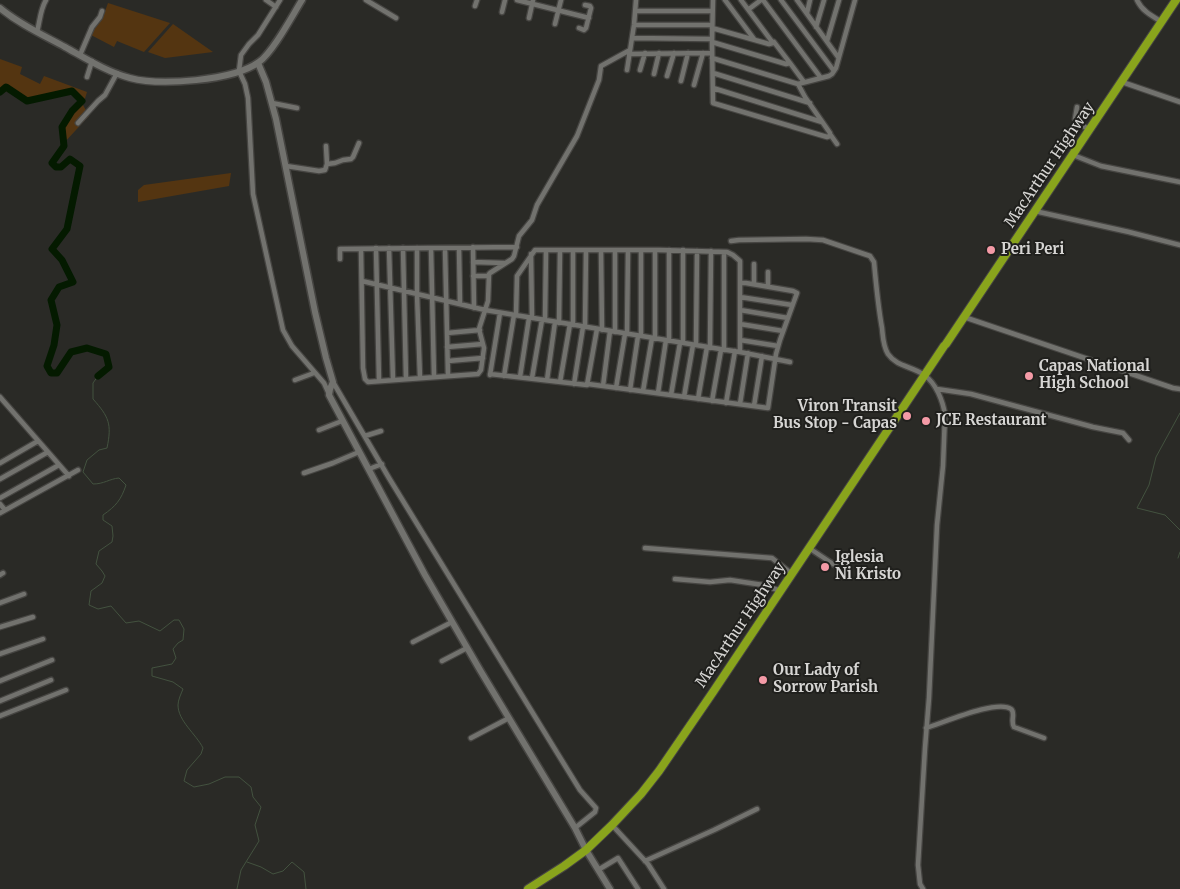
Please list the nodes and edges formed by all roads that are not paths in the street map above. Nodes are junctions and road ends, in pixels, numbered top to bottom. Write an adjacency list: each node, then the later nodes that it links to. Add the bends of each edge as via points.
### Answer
1 (46, 0): 44 (street)
2 (266, 0): 25 (street)
3 (280, 0): 25 (street)
4 (302, 0): 61 (street, via 270,51)
5 (366, 0): 35 (street)
6 (477, 0): 26 (street)
7 (505, 0): 33 (street)
8 (517, 0): 23 (street)
9 (561, 0): 29 (street)
10 (636, 0): 31 (street)
11 (713, 0): 32 (street)
12 (725, 0): 47 (street)
13 (742, 0): 28 (street)
14 (762, 0): 28 (street); 71 (street)
15 (781, 0): 64 (street)
16 (797, 0): 34 (street)
17 (810, 0): 34 (street)
18 (824, 0): 42 (street)
19 (839, 0): 48 (street)
20 (855, 0): 58 (street)
21 (1137, 0): 38 (street, via 1145,11)
22 (1176, 0): 38 (highway, MacArthur Highway)
23 (533, 2): 29 (street); 36 (street)
24 (585, 5): 37 (street, via 592,8)
25 (276, 6): 65 (street, via 258,35 243,51)
26 (475, 6)
27 (0, 8): 44 (street)
28 (748, 9): 49 (street)
29 (558, 10): 37 (street); 39 (street)
30 (102, 11): 56 (street)
31 (635, 11): 32 (street); 40 (street)
32 (712, 11): 41 (street)
33 (502, 12)
34 (806, 13): 42 (street)
35 (396, 18)
36 (529, 18)
37 (589, 18): 43 (street, via 585,30)
38 (1162, 22): 74 (highway, MacArthur Highway)
39 (555, 24)
40 (634, 25): 41 (street); 45 (street)
41 (712, 26): 46 (street); 47 (street)
42 (816, 27): 48 (street)
43 (579, 28)
44 (37, 32): 56 (street)
45 (632, 38): 46 (street); 50 (street)
46 (712, 40): 57 (street); 60 (street, via 786,64)
47 (755, 40): 49 (street, via 769,44)
48 (826, 41): 58 (street)
49 (774, 42): 60 (street)
50 (630, 52): 55 (street); 62 (street); 101 (street, via 601,66 577,136 537,205 532,220 519,236)
51 (659, 53): 52 (street); 55 (street); 68 (street)
52 (674, 53): 53 (street); 69 (street)
53 (688, 53): 54 (street); 72 (street)
54 (703, 53): 57 (street); 76 (street)
55 (645, 54): 63 (street)
56 (80, 55): 59 (street)
57 (712, 55): 67 (street); 75 (street)
58 (838, 57): 64 (street)
59 (92, 61): 66 (street); 70 (street)
60 (790, 62): 73 (street)
61 (258, 64): 65 (street); 79 (street)
62 (627, 70)
63 (640, 70)
64 (834, 70): 71 (street)
65 (240, 71): 66 (street, via 168,82 135,79); 183 (street, via 248,98 253,194 282,325 292,346)
66 (116, 73): 86 (street, via 105,95)
67 (713, 73): 77 (street); 81 (street)
68 (654, 74)
69 (667, 76)
70 (86, 77)
71 (821, 78): 73 (street)
72 (681, 80)
73 (804, 82): 75 (street)
74 (1122, 82): 78 (street); 87 (highway, MacArthur Highway)
75 (798, 84): 81 (street)
76 (694, 85)
77 (713, 88): 80 (street); 85 (street)
78 (1180, 102)
79 (272, 103): 83 (street); 94 (street)
80 (713, 103): 84 (street); 88 (street, via 824,137)
81 (810, 103): 85 (street)
82 (1077, 107): 87 (street, via 1075,119)
83 (297, 108)
84 (714, 109)
85 (822, 122): 88 (street)
86 (78, 123)
87 (1090, 130): 92 (highway, MacArthur Highway)
88 (830, 134): 90 (street)
89 (360, 142): 93 (street, via 350,159)
90 (837, 144)
91 (326, 146): 93 (street)
92 (1073, 155): 95 (highway, MacArthur Highway); 96 (street, via 1101,166)
93 (327, 164): 94 (street, via 322,170)
94 (286, 166): 196 (street, via 315,312)
95 (1064, 168): 97 (highway, via 1061,180); 98 (highway, MacArthur Highway)
96 (1180, 182)
97 (1040, 212): 98 (highway); 100 (street)
98 (1020, 235): 151 (highway, MacArthur Highway)
99 (731, 241): 184 (street, via 824,240 870,256 874,262 887,352 896,362)
100 (1180, 246)
101 (516, 247): 110 (street); 128 (street, via 512,259)
102 (361, 248): 103 (street); 126 (street, via 340,249); 133 (street)
103 (376, 248): 104 (street); 134 (street)
104 (389, 248): 105 (street); 138 (street)
105 (403, 248): 106 (street); 139 (street)
106 (417, 248): 107 (street); 140 (street)
107 (431, 248): 108 (street); 142 (street)
108 (445, 248): 109 (street); 143 (street)
109 (459, 248): 110 (street); 144 (street)
110 (473, 248): 127 (street)
111 (546, 250): 112 (street); 125 (street, via 535,250); 154 (street)
112 (560, 250): 113 (street); 155 (street)
113 (574, 250): 114 (street); 157 (street)
114 (586, 250): 115 (street); 158 (street)
115 (601, 250): 116 (street); 159 (street)
116 (615, 250): 117 (street); 162 (street)
117 (628, 250): 118 (street); 164 (street)
118 (641, 250): 119 (street); 165 (street)
119 (655, 250): 120 (street); 166 (street)
120 (669, 250): 121 (street); 168 (street)
121 (682, 250): 122 (street); 169 (street)
122 (697, 251): 123 (street); 171 (street)
123 (711, 251): 124 (street); 174 (street)
124 (724, 252): 135 (street, via 740,261); 175 (street)
125 (531, 254): 150 (street, via 517,276); 152 (street)
126 (340, 259)
127 (473, 262): 128 (street); 131 (street)
128 (506, 263): 132 (street)
129 (754, 264): 136 (street)
130 (768, 272): 137 (street)
131 (474, 276): 132 (street); 146 (street)
132 (489, 276): 147 (street)
133 (362, 281): 134 (street); 195 (street, via 363,368 368,382)
134 (376, 284): 138 (street); 195 (street)
135 (740, 284): 136 (street); 141 (street)
136 (754, 284): 137 (street)
137 (768, 286): 145 (street, via 796,292)
138 (390, 288): 139 (street); 193 (street)
139 (404, 291): 140 (street); 191 (street)
140 (417, 294): 142 (street); 189 (street)
141 (740, 297): 145 (street); 148 (street)
142 (432, 298): 143 (street); 187 (street)
143 (446, 301): 144 (street); 163 (street)
144 (460, 304): 146 (street)
145 (792, 306): 153 (street)
146 (474, 308): 147 (street)
147 (485, 310): 149 (street); 160 (street)
148 (740, 310): 153 (street); 156 (street)
149 (500, 313): 150 (street); 186 (street, via 490,375)
150 (515, 315): 152 (street); 186 (street)
151 (964, 317): 184 (highway, MacArthur Highway); 203 (street)
152 (530, 318): 154 (street); 188 (street)
153 (788, 318): 161 (street)
154 (544, 320): 155 (street); 190 (street)
155 (557, 322): 157 (street); 194 (street)
156 (740, 324): 161 (street); 167 (street)
157 (572, 325): 158 (street); 197 (street)
158 (584, 327): 159 (street); 198 (street)
159 (599, 329): 162 (street); 199 (street)
160 (480, 330): 163 (street); 170 (street)
161 (783, 331): 172 (street)
162 (613, 332): 164 (street); 200 (street)
163 (447, 333): 173 (street)
164 (626, 334): 165 (street); 201 (street)
165 (640, 336): 166 (street); 204 (street)
166 (654, 338): 168 (street); 205 (street)
167 (740, 340): 172 (street); 176 (street)
168 (667, 341): 169 (street); 206 (street)
169 (681, 343): 171 (street); 208 (street)
170 (483, 344): 173 (street); 179 (street)
171 (695, 345): 174 (street); 210 (street)
172 (778, 346): 180 (street)
173 (447, 347): 181 (street)
174 (708, 348): 175 (street); 211 (street)
175 (722, 350): 176 (street); 212 (street)
176 (737, 351): 177 (street); 213 (street)
177 (748, 353): 178 (street); 214 (street)
178 (762, 356): 180 (street); 215 (street)
179 (483, 358): 181 (street); 185 (street, via 478,374)
180 (775, 359): 182 (street); 215 (street, via 768,408)
181 (448, 360): 185 (street)
182 (790, 362)
183 (314, 373): 192 (street); 207 (street)
184 (925, 375): 202 (street); 236 (highway, MacArthur Highway)
185 (448, 376): 187 (street)
186 (504, 376): 188 (street)
187 (434, 377): 189 (street)
188 (520, 377): 190 (street)
189 (420, 378): 191 (street)
190 (532, 378): 194 (street)
191 (406, 379): 193 (street)
192 (295, 380)
193 (393, 380): 195 (street)
194 (547, 380): 197 (street)
195 (379, 381)
196 (333, 382): 207 (street); 219 (street)
197 (560, 382): 198 (street)
198 (574, 384): 199 (street)
199 (588, 384): 200 (street)
200 (603, 386): 201 (street)
201 (616, 388): 204 (street)
202 (937, 389): 220 (street, via 971,394 1124,433); 258 (street, via 945,415)
203 (1180, 389)
204 (630, 390): 205 (street)
205 (643, 391): 206 (street)
206 (658, 393): 208 (street)
207 (330, 395): 216 (street)
208 (670, 395): 210 (street)
209 (0, 397): 221 (street)
210 (684, 397): 211 (street)
211 (698, 399): 212 (street)
212 (712, 401): 213 (street)
213 (726, 403): 214 (street)
214 (740, 404): 215 (street)
215 (754, 406)
216 (342, 421): 217 (street); 223 (street)
217 (319, 430)
218 (381, 431): 219 (street)
219 (365, 436): 225 (street)
220 (1129, 440)
221 (38, 441): 222 (street); 224 (street)
222 (48, 452): 226 (street); 231 (street)
223 (359, 452): 227 (street); 229 (street)
224 (0, 463)
225 (382, 464): 227 (street); 263 (street, via 580,790 596,808 596,812)
226 (59, 465): 230 (street); 232 (street)
227 (369, 469): 244 (street)
228 (78, 470): 230 (street)
229 (304, 473)
230 (69, 476): 234 (street)
231 (0, 479)
232 (0, 498)
233 (0, 504): 234 (street)
234 (2, 511)
235 (645, 548): 238 (street, via 772,558)
236 (810, 548): 237 (street); 238 (highway, MacArthur Highway)
237 (836, 566)
238 (792, 574): 240 (highway, MacArthur Highway)
239 (675, 579): 240 (street, via 730,580)
240 (780, 591): 262 (highway, MacArthur Highway, via 659,771)
241 (24, 594): 242 (street)
242 (0, 603)
243 (33, 617): 245 (street)
244 (452, 622): 247 (street); 248 (street)
245 (0, 628)
246 (44, 639): 249 (street)
247 (413, 642)
248 (467, 648): 251 (street); 257 (street)
249 (0, 654)
250 (52, 660): 253 (street)
251 (442, 661)
252 (51, 680): 255 (street)
253 (0, 681)
254 (66, 690): 256 (street)
255 (0, 702)
256 (0, 716)
257 (508, 718): 259 (street); 263 (street)
258 (926, 728): 260 (street, via 972,712 999,707 1013,711 1014,727); 271 (street, via 918,865)
259 (471, 738)
260 (1044, 738)
261 (757, 810): 265 (street)
262 (612, 825): 264 (highway, MacArthur Highway); 265 (street)
263 (575, 828): 264 (street)
264 (586, 850): 266 (street); 267 (highway, MacArthur Highway)
265 (645, 861): 270 (street)
266 (598, 870): 268 (street); 269 (street, via 618,858)
267 (528, 889)
268 (610, 889)
269 (638, 889)
270 (664, 889)
271 (923, 889)

